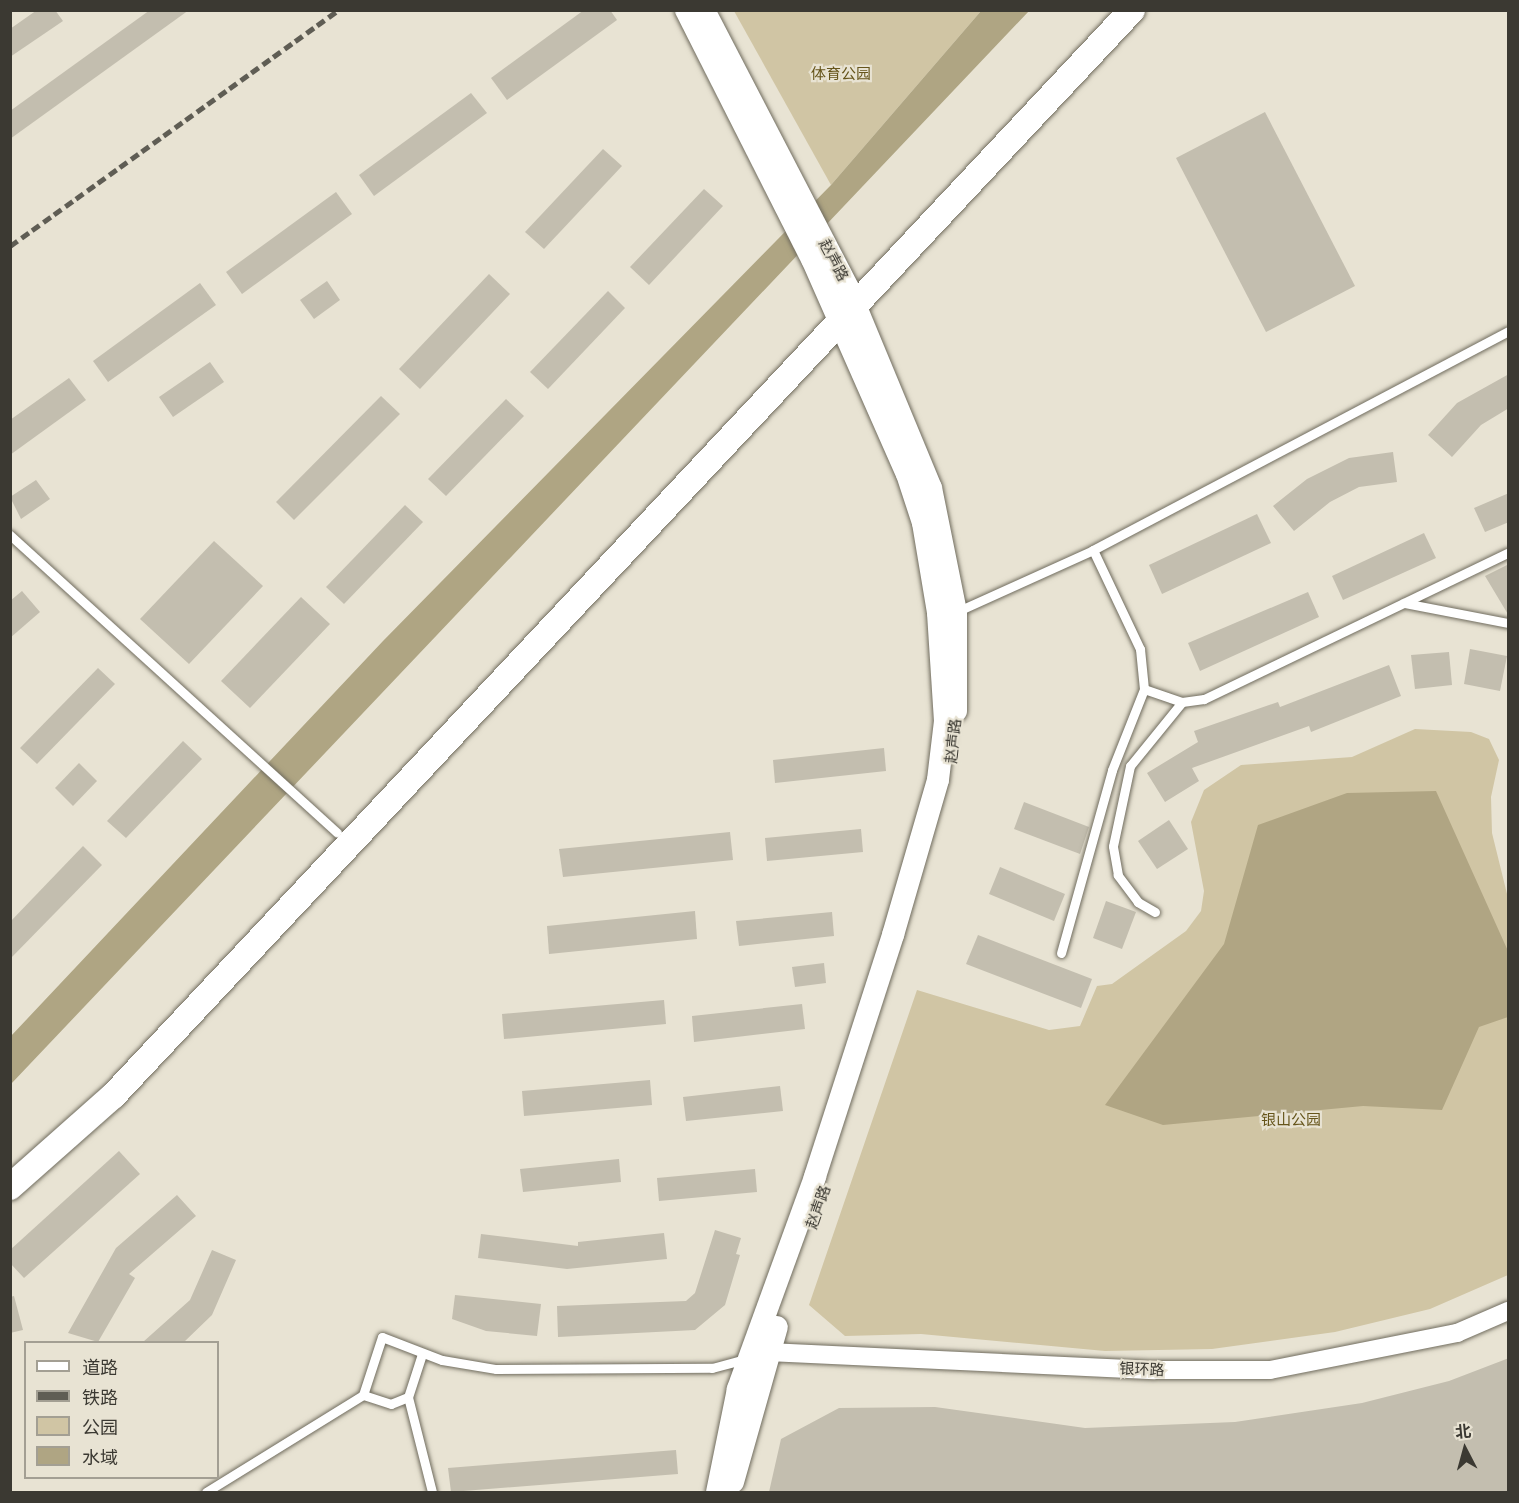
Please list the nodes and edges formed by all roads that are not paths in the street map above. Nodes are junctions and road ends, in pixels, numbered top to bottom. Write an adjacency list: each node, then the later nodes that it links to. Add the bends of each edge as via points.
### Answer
1 (686, 10): 5 (street)
2 (704, 10): 5 (street, 赵声路)
3 (1108, 10): 5 (main road)
4 (1132, 10): 5 (main road)
5 (846, 307): 11 (street, 赵声路, via 931,488); 15 (main road); 19 (main road, via 113,1096); 22 (street, via 923,523 938,613 945,721 938,780 863,1032)
6 (1509, 331): 8 (lane)
7 (10, 535): 15 (lane)
8 (1093, 550): 11 (lane); 13 (lane, via 1140,649)
9 (1509, 553): 10 (lane)
10 (1404, 603): 12 (lane); 14 (lane, via 1204,699)
11 (956, 612): 22 (street, 赵声路, via 958,690 948,789 847,1121)
12 (1509, 623)
13 (1143, 689): 14 (lane); 17 (lane, via 1112,770)
14 (1182, 702): 16 (lane, via 1130,766 1113,846 1118,876 1138,902)
15 (338, 833): 18 (main road, via 100,1084)
16 (1155, 912)
17 (1061, 953)
18 (10, 1164)
19 (10, 1187)
20 (1509, 1311): 22 (street, 银环路, via 1457,1333 1270,1370 1155,1370)
21 (422, 1354): 22 (lane, via 496,1369 538,1370 712,1368); 23 (lane, via 382,1337); 24 (lane)
22 (759, 1355): 27 (street, via 727,1431); 28 (street, 赵声路)
23 (363, 1395): 24 (lane, via 391,1404); 25 (lane)
24 (408, 1397): 26 (lane)
25 (206, 1492)
26 (432, 1492)
27 (717, 1492)
28 (731, 1492)

